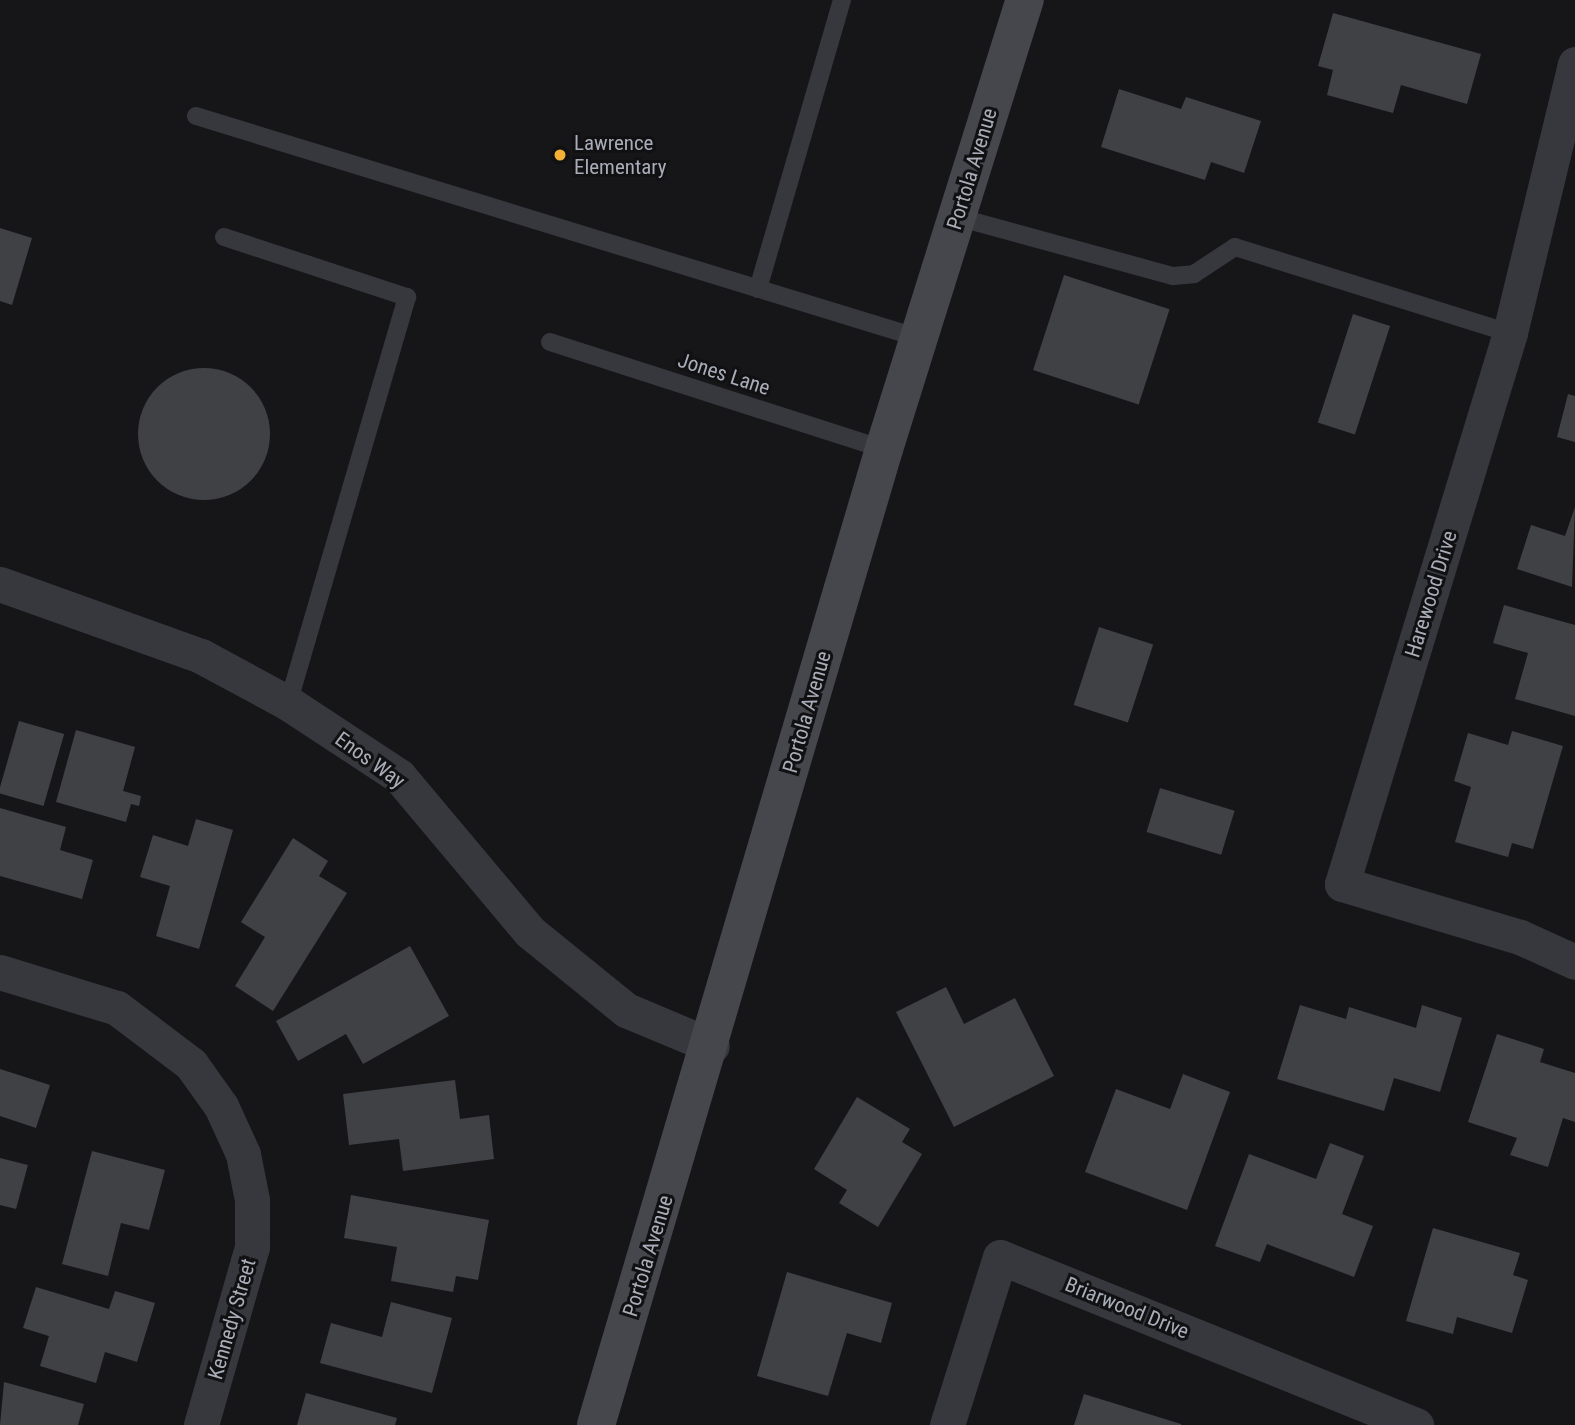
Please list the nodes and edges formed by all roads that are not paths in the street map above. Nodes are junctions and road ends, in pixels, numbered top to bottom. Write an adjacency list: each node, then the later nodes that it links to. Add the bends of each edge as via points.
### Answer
1 (842, 0): 7 (lane)
2 (1025, 0): 5 (main road, Portola Avenue)
3 (1575, 64): 8 (street, Harewood Drive)
4 (195, 116): 7 (lane)
5 (957, 217): 8 (lane, via 1173,276 1194,274 1235,247); 9 (main road, Portola Avenue)
6 (224, 237): 13 (lane, via 407,297)
7 (758, 289): 9 (lane)
8 (1510, 333): 14 (street, Harewood Drive, via 1342,884 1520,937)
9 (919, 338): 11 (main road, Portola Avenue)
10 (550, 342): 11 (lane, Jones Lane)
11 (884, 449): 16 (main road, Portola Avenue)
12 (0, 584): 13 (street, Enos Way, via 201,656)
13 (288, 703): 16 (street, Enos Way, via 399,776 530,932 626,1010)
14 (1575, 962)
15 (0, 972): 17 (street, Kennedy Street, via 117,1008 191,1064 221,1106 243,1154 252,1200 252,1247)
16 (712, 1046): 18 (main road, Portola Avenue)
17 (201, 1425)
18 (596, 1425)
19 (947, 1425): 20 (street, Briarwood Drive, via 1000,1258)
20 (1416, 1425)

